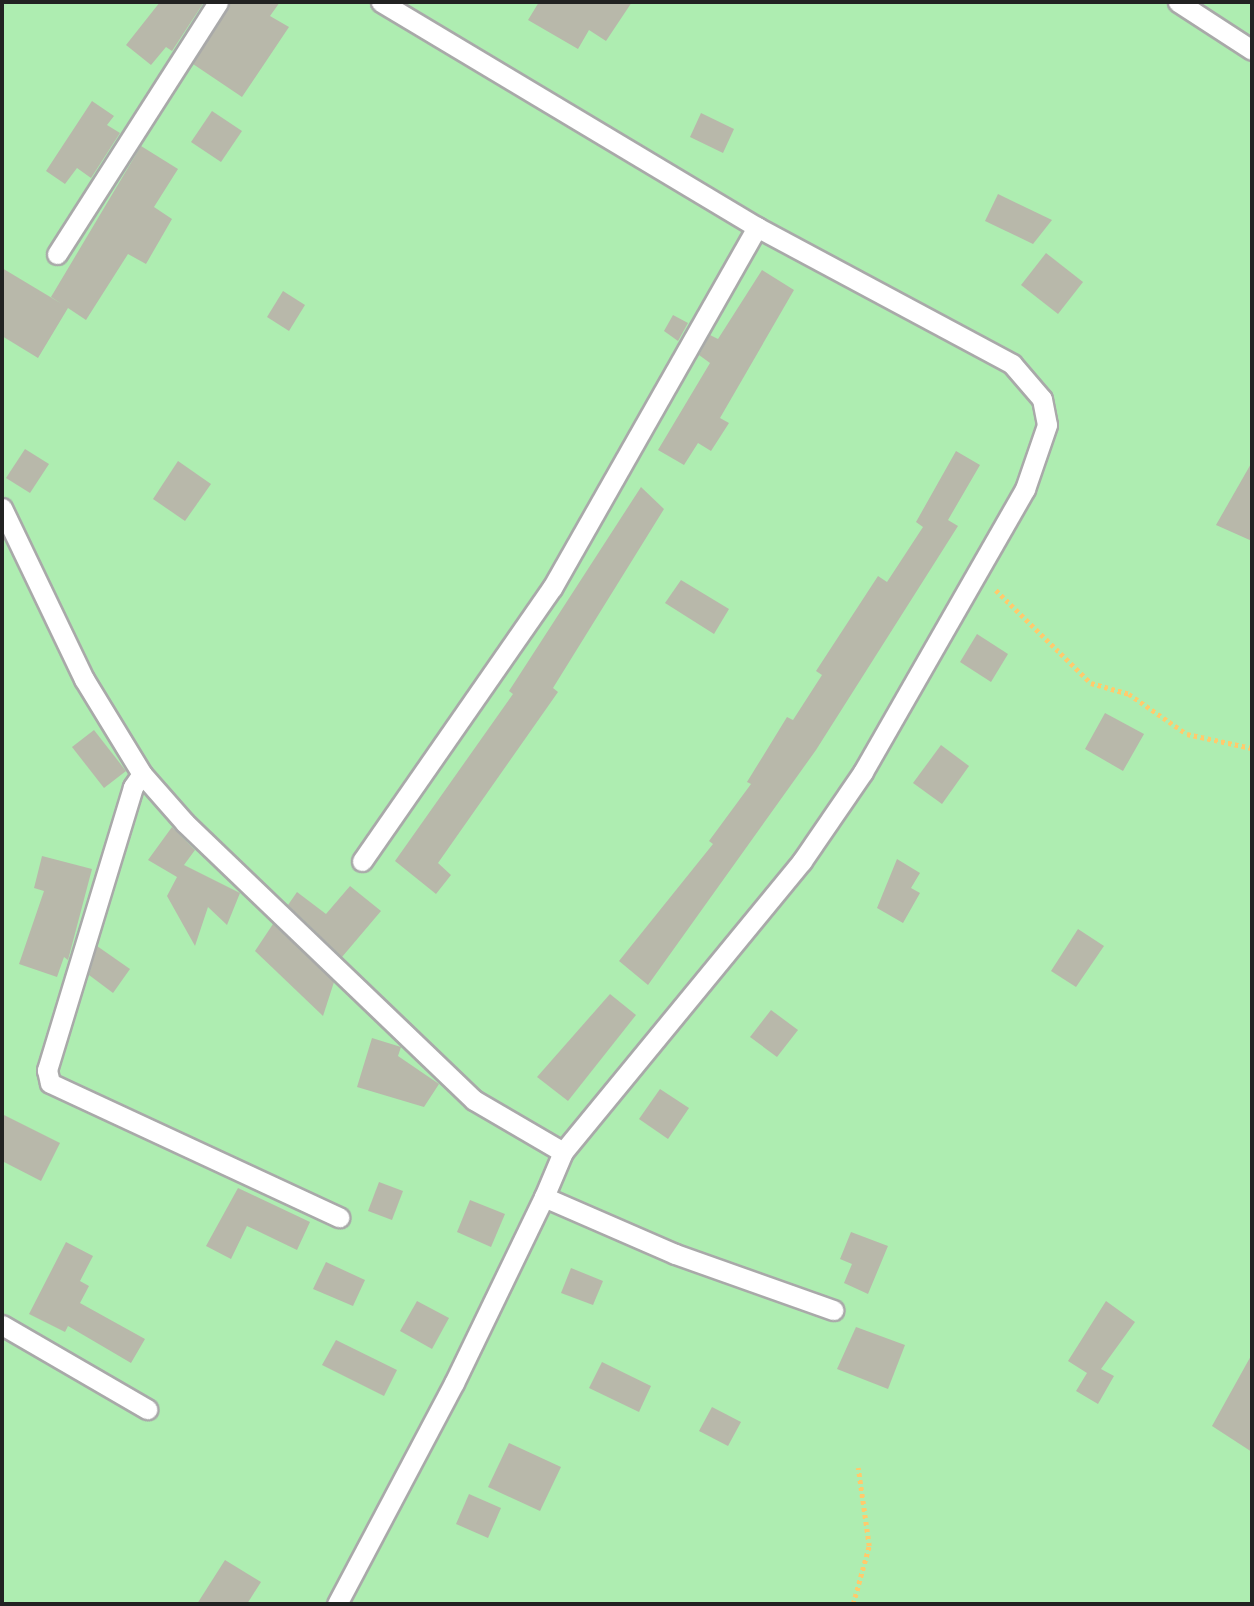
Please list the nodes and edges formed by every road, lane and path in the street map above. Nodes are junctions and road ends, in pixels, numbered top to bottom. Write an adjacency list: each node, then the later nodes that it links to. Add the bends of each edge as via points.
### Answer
1 (218, 2): 6 (lane)
2 (381, 2): 5 (lane)
3 (1178, 2): 4 (lane)
4 (1252, 50)
5 (757, 227): 8 (lane, via 1012,364 1042,398 1047,425 1038,458 1011,516); 11 (lane, via 552,588)
6 (57, 254)
7 (2, 508): 10 (lane, via 84,679)
8 (975, 573): 9 (path, via 1059,646 1091,684 1129,694 1187,734); 12 (lane, via 870,761 802,862)
9 (1252, 748)
10 (142, 774): 12 (lane, via 185,823 474,1100); 14 (lane, via 133,787 51,1057 50,1083)
11 (362, 861)
12 (563, 1152): 13 (lane)
13 (544, 1197): 15 (lane, via 674,1254); 19 (lane, via 454,1383)
14 (338, 1217)
15 (833, 1310)
16 (2, 1325): 17 (lane)
17 (147, 1409)
18 (858, 1468): 20 (path, via 869,1546)
19 (337, 1604)
20 (853, 1604)

